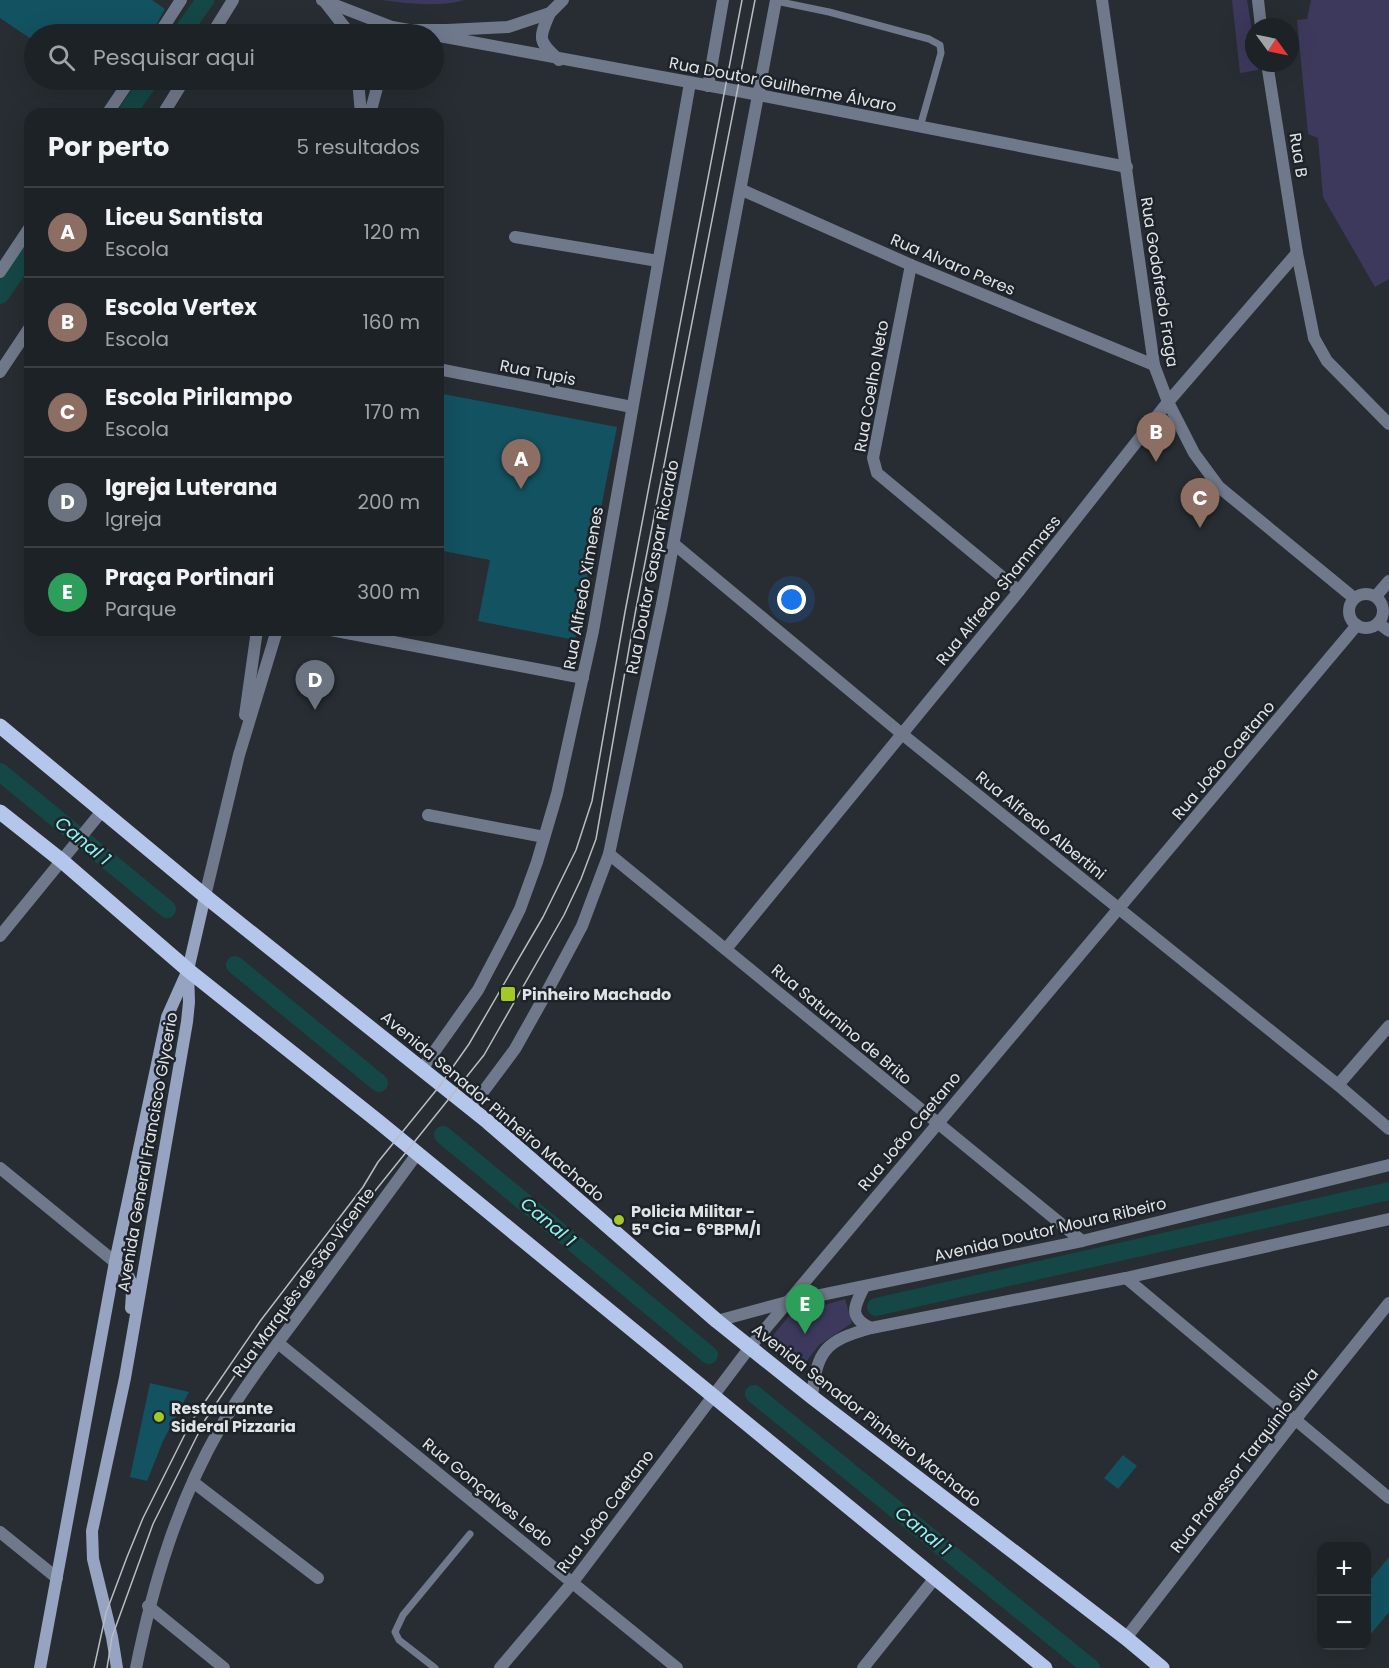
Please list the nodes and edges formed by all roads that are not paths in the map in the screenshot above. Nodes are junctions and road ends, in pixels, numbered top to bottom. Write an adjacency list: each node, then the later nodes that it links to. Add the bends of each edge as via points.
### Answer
1 (233, 0): 12 (street)
2 (563, 0): 9 (street)
3 (723, 0): 20 (street)
4 (1102, 0): 31 (street, Rua Godofredo Fraga)
5 (1258, 0): 10 (street)
6 (323, 1): 13 (street); 14 (street)
7 (776, 1): 25 (street, Rua Doutor Gaspar Ricardo); 30 (lane, via 829,12 940,45)
8 (176, 2): 11 (street)
9 (550, 13): 15 (street, via 508,27); 17 (street, via 541,38)
10 (1261, 18)
11 (164, 24)
12 (218, 24)
13 (342, 24)
14 (375, 24)
15 (444, 30)
16 (444, 37): 17 (street, Rua Doutor Guilherme Álvaro)
17 (559, 60): 19 (street, Rua Doutor Guilherme Álvaro)
18 (1268, 72): 35 (street, Rua B)
19 (690, 83): 20 (street, Rua Doutor Guilherme Álvaro); 36 (street, Rua Alfredo Ximenes)
20 (708, 86): 25 (street, Rua Doutor Guilherme Álvaro)
21 (123, 90): 26 (street)
22 (178, 90): 27 (street)
23 (359, 90): 28 (street)
24 (376, 90): 29 (street)
25 (759, 96): 30 (street, Rua Doutor Guilherme Álvaro); 32 (street, Rua Doutor Gaspar Ricardo)
26 (111, 108)
27 (168, 108)
28 (360, 108)
29 (372, 108)
30 (920, 127): 31 (street, Rua Doutor Guilherme Álvaro)
31 (1126, 167): 40 (street, Rua Godofredo Fraga)
32 (742, 190): 37 (street, Rua Alvaro Peres); 46 (street, Rua Doutor Gaspar Ricardo)
33 (24, 236): 38 (street)
34 (515, 237): 36 (street)
35 (1297, 253): 43 (street, Rua Alfredo Shammass); 45 (street, Rua B, via 1314,338 1327,361)
36 (658, 261): 44 (street, Rua Alfredo Ximenes)
37 (911, 265): 40 (street, Rua Alvaro Peres); 48 (street, Rua Coelho Neto, via 873,458 877,473)
38 (0, 272)
39 (24, 336): 42 (street)
40 (1154, 365): 43 (street, Rua Godofredo Fraga)
41 (444, 370): 44 (street, Rua Tupis)
42 (0, 372)
43 (1168, 402): 48 (street, Rua Alfredo Shammass); 50 (street, Rua Godofredo Fraga, via 1194,453 1219,487)
44 (632, 407): 57 (street, Rua Alfredo Ximenes)
45 (1389, 424)
46 (674, 544): 59 (street, Rua Alfredo Albertini); 65 (street, Rua Doutor Gaspar Ricardo)
47 (1389, 581): 49 (street)
48 (1019, 591): 59 (street, Rua Alfredo Shammass)
49 (1376, 596): 50 (street, via 1364,593); 51 (street, via 1383,609)
50 (1354, 598): 52 (street, via 1349,612)
51 (1378, 623): 52 (street, via 1368,628); 53 (street)
52 (1357, 626): 68 (street, Rua João Caetano)
53 (1389, 631)
54 (256, 636): 60 (street)
55 (275, 636): 60 (street)
56 (362, 636): 57 (street)
57 (583, 678): 64 (street, Rua Alfredo Ximenes)
58 (0, 726): 62 (main road, Avenida Senador Pinheiro Machado)
59 (902, 734): 68 (street, Rua Alfredo Albertini); 70 (street, Rua Alfredo Shammass)
60 (239, 755): 67 (street)
61 (0, 812): 66 (main road)
62 (99, 815): 66 (street); 67 (main road, Avenida Senador Pinheiro Machado)
63 (428, 815): 64 (street)
64 (544, 837): 73 (street, Rua Alfredo Ximenes, via 507,935 478,990)
65 (609, 854): 70 (street, Rua Saturnino de Brito); 75 (street, Rua Doutor Gaspar Ricardo, via 582,926 543,999 515,1049)
66 (62, 861): 69 (street); 71 (main road)
67 (205, 896): 71 (main road); 73 (main road, Avenida Senador Pinheiro Machado)
68 (1119, 909): 74 (street, Rua Alfredo Albertini); 76 (street, Rua João Caetano)
69 (0, 936)
70 (726, 949): 76 (street, Rua Saturnino de Brito)
71 (188, 970): 78 (main road); 83 (main road, Avenida General Francisco Glycerio, via 167,1017); 92 (main road, Avenida General Francisco Glycerio, via 187,1022)
72 (1389, 1026): 74 (street)
73 (422, 1069): 75 (main road, Avenida Senador Pinheiro Machado)
74 (1338, 1085): 77 (street, Rua Alfredo Albertini)
75 (471, 1108): 88 (main road, Avenida Senador Pinheiro Machado)
76 (937, 1124): 82 (street, Rua Saturnino de Brito); 86 (street, Rua João Caetano)
77 (1389, 1129)
78 (417, 1154): 90 (street, Rua Marquês de São Vicente); 93 (main road)
79 (1389, 1165): 82 (street, Avenida Doutor Moura Ribeiro)
80 (0, 1168): 83 (street)
81 (1389, 1219): 84 (street)
82 (1082, 1241): 85 (street, Avenida Doutor Moura Ribeiro)
83 (116, 1262): 92 (main road, via 132,1281); 100 (main road, Avenida General Francisco Glycerio)
84 (1126, 1278): 89 (street); 95 (street)
85 (864, 1287): 86 (street, Avenida Doutor Moura Ribeiro); 89 (street, via 854,1312 859,1321)
86 (788, 1302): 88 (street, Avenida Doutor Moura Ribeiro); 91 (street, Rua João Caetano)
87 (1389, 1303): 95 (street, Rua Professor Tarquínio Silva)
88 (717, 1321): 91 (main road, Avenida Senador Pinheiro Machado)
89 (871, 1328): 94 (street, via 832,1343 820,1356)
90 (278, 1343): 96 (street, Rua Marquês de São Vicente, via 225,1420); 103 (street, Rua Gonçalves Ledo)
91 (747, 1350): 93 (street, Rua João Caetano); 94 (main road, Avenida Senador Pinheiro Machado)
92 (125, 1378): 107 (main road, Avenida General Francisco Glycerio, via 92,1531 93,1559)
93 (715, 1391): 102 (main road); 103 (street, Rua João Caetano)
94 (812, 1397): 105 (main road, Avenida Senador Pinheiro Machado)
95 (1295, 1420): 97 (street); 105 (street, Rua Professor Tarquínio Silva)
96 (193, 1482): 101 (street); 104 (street, Rua Marquês de São Vicente)
97 (1389, 1498)
98 (0, 1532): 100 (street)
99 (470, 1534): 110 (lane, via 403,1615 395,1632 399,1640)
100 (57, 1578): 106 (main road, Avenida General Francisco Glycerio)
101 (318, 1578)
102 (935, 1578): 113 (street); 114 (main road)
103 (573, 1582): 111 (street, Rua João Caetano); 112 (street, Rua Gonçalves Ledo)
104 (148, 1606): 108 (street, Rua Marquês de São Vicente); 109 (street)
105 (1126, 1638): 115 (main road, Avenida Senador Pinheiro Machado)
106 (40, 1668)
107 (117, 1668)
108 (136, 1668)
109 (224, 1668)
110 (435, 1668)
111 (500, 1668)
112 (677, 1668)
113 (862, 1668)
114 (1045, 1668)
115 (1162, 1668)

